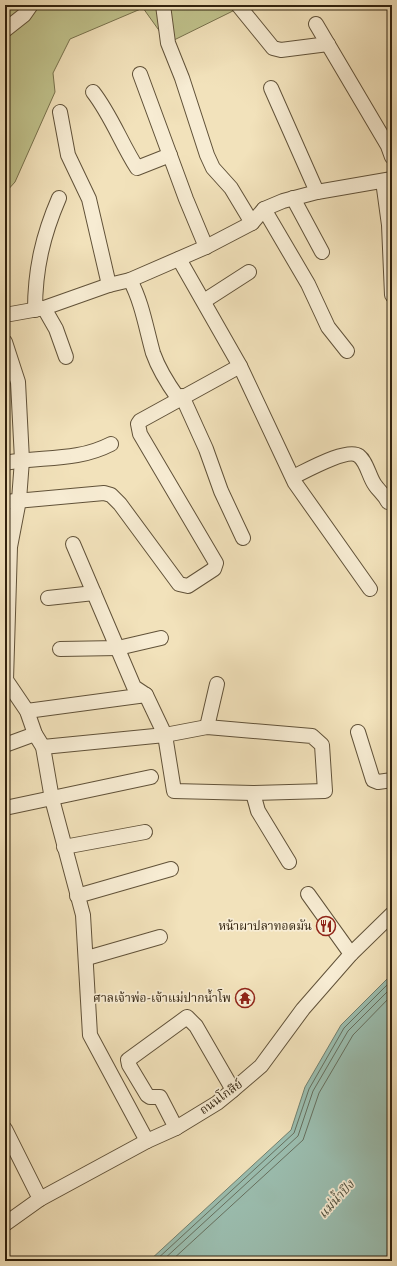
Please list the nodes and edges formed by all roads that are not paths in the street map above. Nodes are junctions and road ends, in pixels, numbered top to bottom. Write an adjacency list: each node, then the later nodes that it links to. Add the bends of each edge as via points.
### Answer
1 (31, 5): 5 (street, via 24,15)
2 (163, 5): 18 (street, via 168,43 207,155 213,168 231,188)
3 (238, 5): 6 (street, via 273,48 281,50)
4 (316, 24): 6 (street)
5 (5, 30)
6 (328, 44): 12 (street)
7 (140, 74): 11 (street)
8 (271, 88): 14 (street)
9 (93, 92): 11 (street, via 104,106 137,168)
10 (60, 112): 24 (street, via 68,155 89,199)
11 (170, 155): 19 (street)
12 (392, 157)
13 (388, 180): 14 (street); 25 (street)
14 (317, 192): 16 (street)
15 (59, 198): 27 (street, via 40,250 35,291)
16 (293, 198): 17 (street); 20 (street)
17 (264, 209): 18 (street); 30 (street, via 308,284 328,327)
18 (252, 224): 19 (street)
19 (206, 247): 21 (street)
20 (322, 252)
21 (179, 259): 23 (street); 26 (street)
22 (249, 272): 26 (street)
23 (130, 280): 24 (street); 34 (street, via 136,291 162,375)
24 (109, 285): 27 (street)
25 (392, 295)
26 (204, 300): 32 (street)
27 (39, 309): 28 (street); 31 (street, via 56,329)
28 (5, 315)
29 (5, 342): 33 (street)
30 (347, 351)
31 (66, 357)
32 (240, 366): 34 (street); 38 (street)
33 (11, 383): 36 (street)
34 (180, 397): 39 (street, via 138,424 140,434 216,563 214,569 188,586 179,584 111,495 104,493); 42 (street, via 214,466 221,491)
35 (111, 444): 36 (street, via 96,452 76,456 51,460)
36 (22, 460): 37 (street); 39 (street)
37 (5, 463)
38 (293, 477): 41 (street, via 343,454 354,453 359,456); 44 (street)
39 (19, 500): 40 (street); 47 (street, via 10,547)
40 (5, 502)
41 (388, 502)
42 (243, 538)
43 (73, 544): 45 (street)
44 (370, 589)
45 (94, 593): 46 (street); 49 (street)
46 (48, 598)
47 (6, 617): 51 (street)
48 (161, 638): 49 (street)
49 (118, 648): 50 (street); 53 (street, via 134,687)
50 (60, 650)
51 (6, 681): 54 (street)
52 (217, 684): 55 (street)
53 (146, 695): 54 (street); 58 (street)
54 (27, 711): 57 (street)
55 (207, 727): 58 (street); 63 (street, via 312,736 322,745 325,791)
56 (358, 732): 62 (street, via 373,780)
57 (35, 734): 59 (street); 60 (street)
58 (165, 735): 60 (street); 63 (street, via 174,791)
59 (5, 745)
60 (43, 747): 64 (street)
61 (151, 777): 64 (street)
62 (392, 780)
63 (253, 793): 68 (street, via 258,811)
64 (52, 799): 65 (street); 67 (street)
65 (5, 808)
66 (145, 832): 67 (street)
67 (64, 847): 71 (street)
68 (289, 862)
69 (171, 869): 71 (street)
70 (308, 894): 74 (street)
71 (77, 896): 75 (street, via 83,915)
72 (392, 914): 74 (street, ถนนโกสีย์)
73 (160, 937): 75 (street)
74 (351, 954): 76 (street, ถนนโกสีย์, via 304,1009 261,1066)
75 (87, 958): 79 (street, via 90,1035)
76 (233, 1090): 77 (street, ถนนโกสีย์); 77 (street, via 196,1026 187,1017 128,1060 147,1095 160,1097)
77 (176, 1128): 79 (street, ถนนโกสีย์)
78 (5, 1129): 80 (street)
79 (147, 1141): 80 (street, ถนนโกสีย์)
80 (40, 1199): 81 (street, ถนนโกสีย์)
81 (5, 1224)

